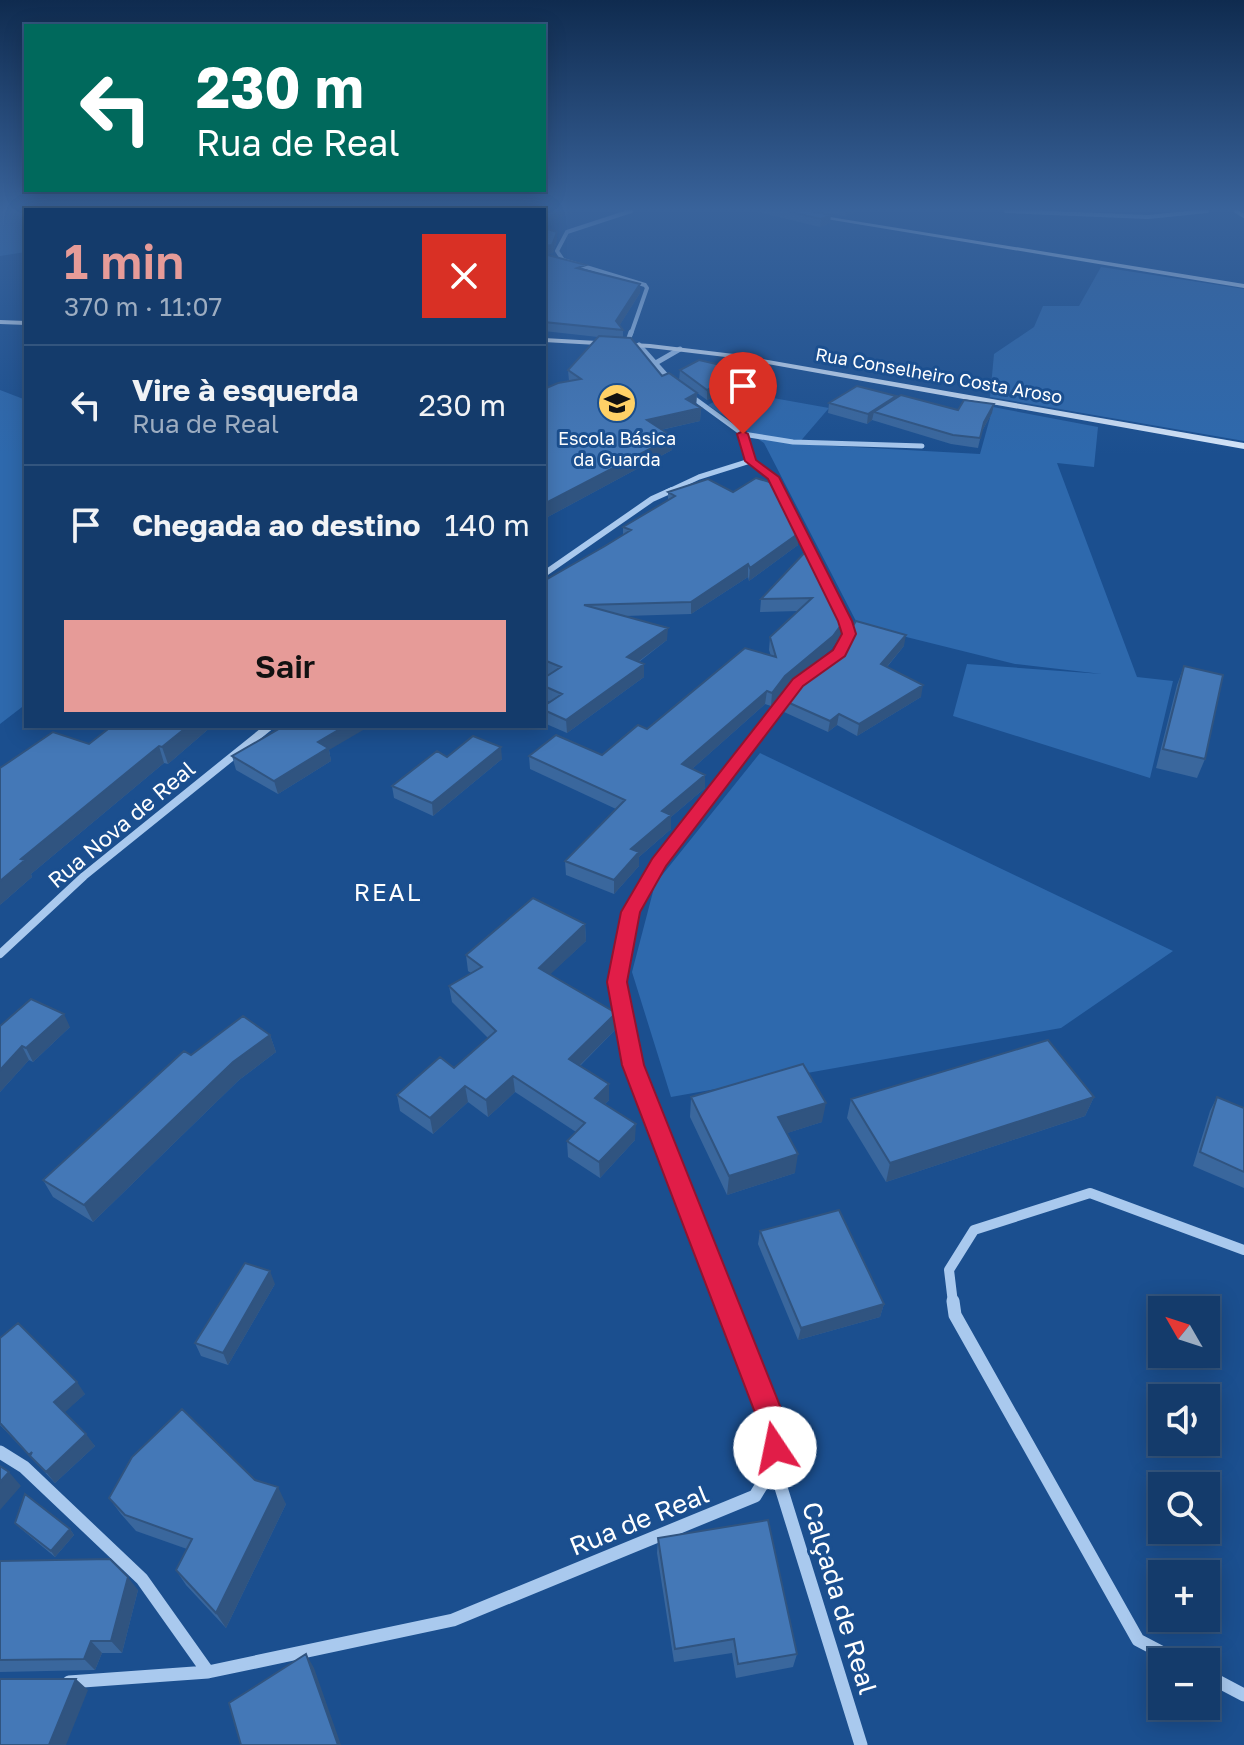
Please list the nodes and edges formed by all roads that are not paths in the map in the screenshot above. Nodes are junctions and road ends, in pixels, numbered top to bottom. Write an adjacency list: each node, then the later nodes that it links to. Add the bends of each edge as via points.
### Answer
1 (645, 292): 5 (street)
2 (0, 322): 3 (main road)
3 (24, 323)
4 (546, 340): 5 (main road, Rua Conselheiro Costa Aroso)
5 (627, 344): 6 (main road, Rua Conselheiro Costa Aroso)
6 (639, 345): 7 (main road, Rua Conselheiro Costa Aroso); 8 (street)
7 (680, 349): 8 (street); 11 (main road, Rua Conselheiro Costa Aroso)
8 (654, 364): 9 (street)
9 (743, 434): 10 (street, via 793,442); 12 (street)
10 (922, 446)
11 (1244, 446)
12 (750, 461): 13 (street, via 652,499); 14 (street, via 773,477 845,621 849,634)
13 (546, 573)
14 (839, 653)
15 (817, 670): 20 (street, via 798,683 658,863 630,912 617,982 633,1065 776,1431)
16 (268, 728): 17 (street, Rua Nova de Real, via 84,876)
17 (0, 954)
18 (1244, 1250): 21 (street, via 1090,1193 974,1230 949,1270 955,1315 1138,1640)
19 (0, 1452): 22 (street, via 24,1467 142,1579)
20 (774, 1465): 22 (street, Rua de Real, via 755,1496 453,1620); 26 (street, Calçada de Real)
21 (1153, 1648)
22 (208, 1672): 23 (street, Rua de Real)
23 (53, 1682)
24 (1220, 1682): 25 (street)
25 (1244, 1695)
26 (861, 1745)

